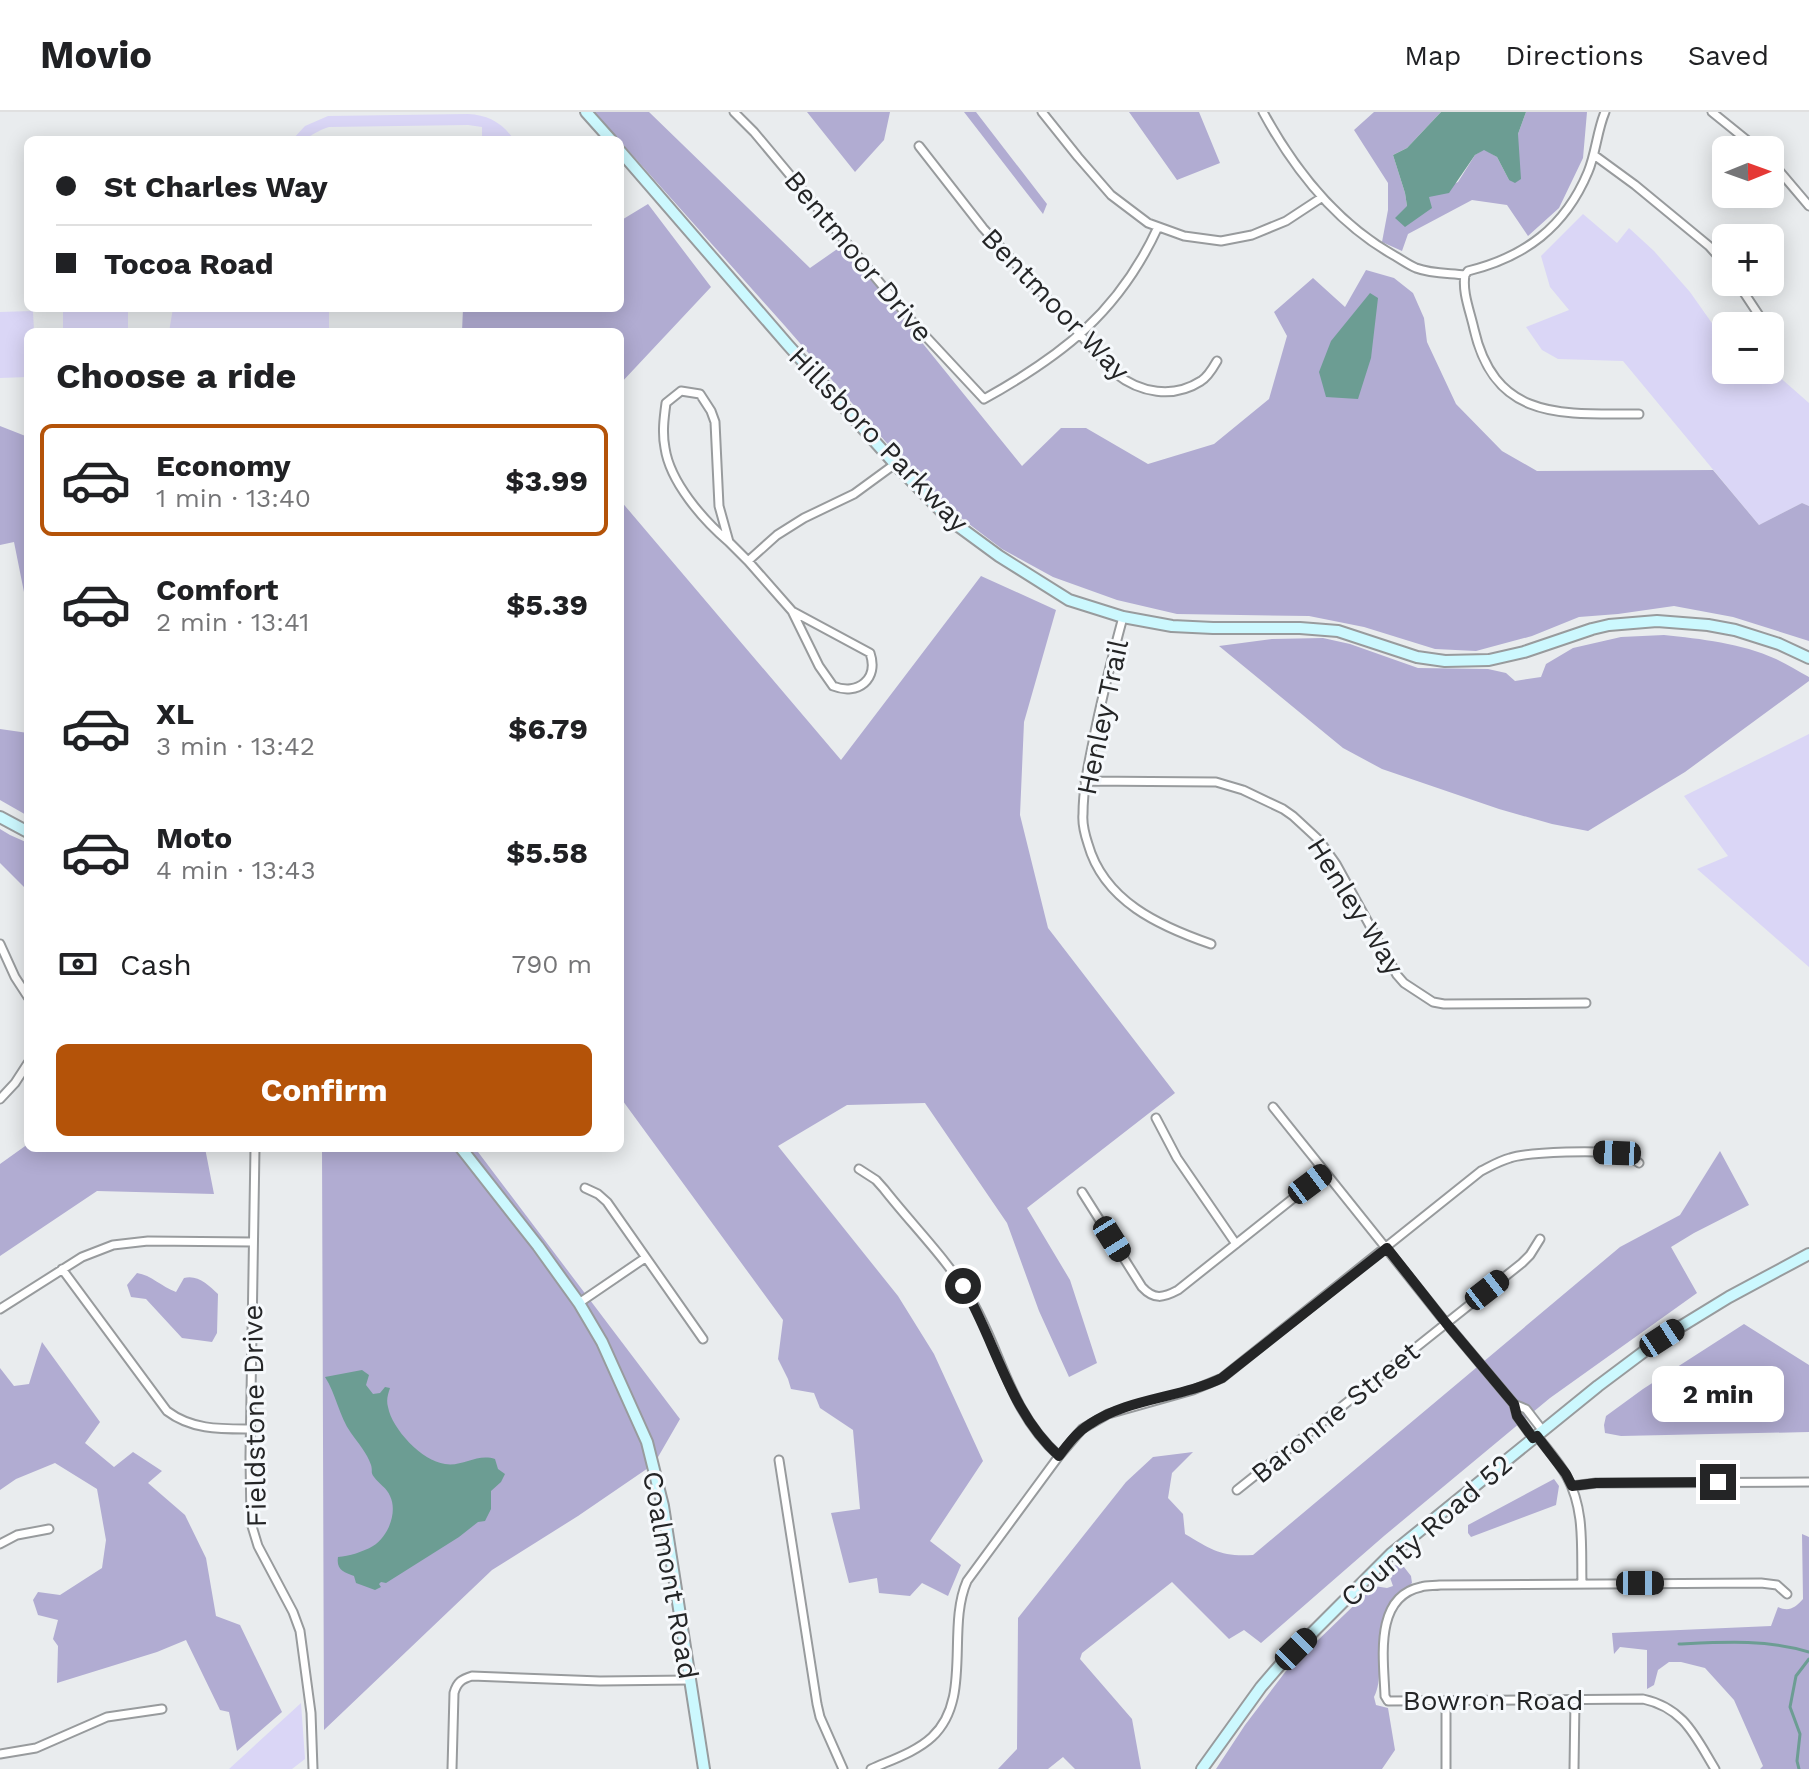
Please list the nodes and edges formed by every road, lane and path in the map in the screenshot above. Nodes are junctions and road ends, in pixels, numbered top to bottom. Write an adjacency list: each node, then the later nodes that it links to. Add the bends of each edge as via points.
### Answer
1 (586, 112): 7 (street)
2 (734, 112): 18 (street, Bentmoor Drive, via 984,399)
3 (1042, 112): 15 (street, via 1111,195)
4 (1263, 112): 13 (street)
5 (1605, 112): 10 (street)
6 (1712, 112): 8 (street)
7 (607, 136)
8 (1742, 136)
9 (919, 146): 18 (street, Bentmoor Way, via 983,228)
10 (1594, 155): 16 (street); 17 (street, via 1577,194 1545,235 1502,261)
11 (624, 156): 21 (street, Hillsboro Parkway)
12 (1784, 177): 14 (street)
13 (1321, 198): 15 (street, via 1286,221 1221,241); 17 (street, via 1363,236 1415,268)
14 (1809, 206)
15 (1158, 227): 18 (street, via 1144,257)
16 (1712, 249)
17 (1465, 275): 20 (street, via 1477,343 1506,389 1551,411)
18 (1081, 335): 19 (street, Bentmoor Way, via 1115,373 1149,390 1178,391 1204,380)
19 (1217, 361)
20 (1639, 414)
21 (895, 464): 23 (street, via 854,494 777,535); 25 (street, Hillsboro Parkway, via 950,520 999,556 1069,600)
22 (729, 542): 22 (street, via 681,487 665,449 666,403 681,391 700,394 711,411 719,506); 23 (street)
23 (748, 561): 24 (street, via 792,611 833,686 849,689 865,683 873,670 870,653)
24 (792, 611)
25 (1123, 617): 26 (street, Hillsboro Parkway, via 1195,628 1325,629 1417,657 1464,662 1513,655 1609,625 1672,621 1749,634); 27 (street, Henley Trail)
26 (1809, 658)
27 (1085, 781): 31 (street, Henley Trail, via 1084,830 1102,876 1119,896 1153,920); 33 (street, Henley Way, via 1216,782 1283,809 1319,840 1336,864 1397,975 1433,1002)
28 (0, 817): 29 (street)
29 (24, 830)
30 (0, 944): 32 (street)
31 (1211, 944)
32 (24, 991)
33 (1586, 1003)
34 (24, 1069): 35 (street)
35 (0, 1099)
36 (1273, 1107): 42 (street)
37 (1156, 1118): 47 (street)
38 (255, 1152): 46 (street, Fieldstone Drive)
39 (464, 1152): 52 (street, Coalmont Road)
40 (1639, 1163): 48 (street, via 1617,1153 1511,1157 1481,1171)
41 (859, 1169): 58 (street, via 884,1189 963,1286 1022,1409)
42 (1325, 1173): 47 (street); 48 (street)
43 (585, 1188): 50 (street, via 607,1202)
44 (1082, 1192): 47 (street, via 1142,1287 1156,1298 1178,1290)
45 (1540, 1239): 54 (street, Baronne Street, via 1522,1263)
46 (253, 1242): 51 (street, via 123,1243); 56 (street, Fieldstone Drive)
47 (1236, 1244)
48 (1387, 1248): 54 (street); 58 (street, via 1222,1378 1108,1414 1082,1429)
49 (1809, 1254): 57 (street, County Road 52, via 1662,1338)
50 (645, 1258): 52 (street); 55 (street)
51 (62, 1269): 53 (street); 56 (street, via 167,1411 202,1427)
52 (579, 1303): 67 (street, Coalmont Road, via 602,1342 655,1469)
53 (0, 1309)
54 (1446, 1323): 57 (street, via 1514,1404 1526,1409); 62 (street, Baronne Street)
55 (703, 1339)
56 (251, 1429): 72 (street, Fieldstone Drive, via 252,1532 300,1631)
57 (1538, 1435): 61 (street); 77 (street, County Road 52, via 1391,1554 1338,1605 1261,1687)
58 (1059, 1456): 76 (street, via 972,1571 963,1591 955,1690 947,1718 924,1743)
59 (779, 1460): 75 (street, via 817,1704)
60 (1809, 1482): 61 (street)
61 (1572, 1486): 65 (street, via 1581,1524)
62 (1237, 1490)
63 (49, 1529): 64 (street)
64 (0, 1544)
65 (1582, 1584): 66 (street, via 1761,1583 1781,1587); 69 (street, Bowron Road, via 1440,1585 1402,1597 1385,1624 1386,1699)
66 (1787, 1594)
67 (690, 1680): 73 (street, via 464,1678 454,1693); 74 (street, Coalmont Road)
68 (1575, 1700): 69 (street, Bowron Road); 79 (street); 80 (street, Bowron Road, via 1634,1699 1662,1705 1690,1728)
69 (1446, 1701): 78 (street)
70 (162, 1709): 71 (street, via 107,1717 36,1748)
71 (0, 1754)
72 (313, 1769)
73 (452, 1769)
74 (704, 1769)
75 (843, 1769)
76 (871, 1769)
77 (1202, 1769)
78 (1446, 1769)
79 (1574, 1769)
80 (1715, 1769)

